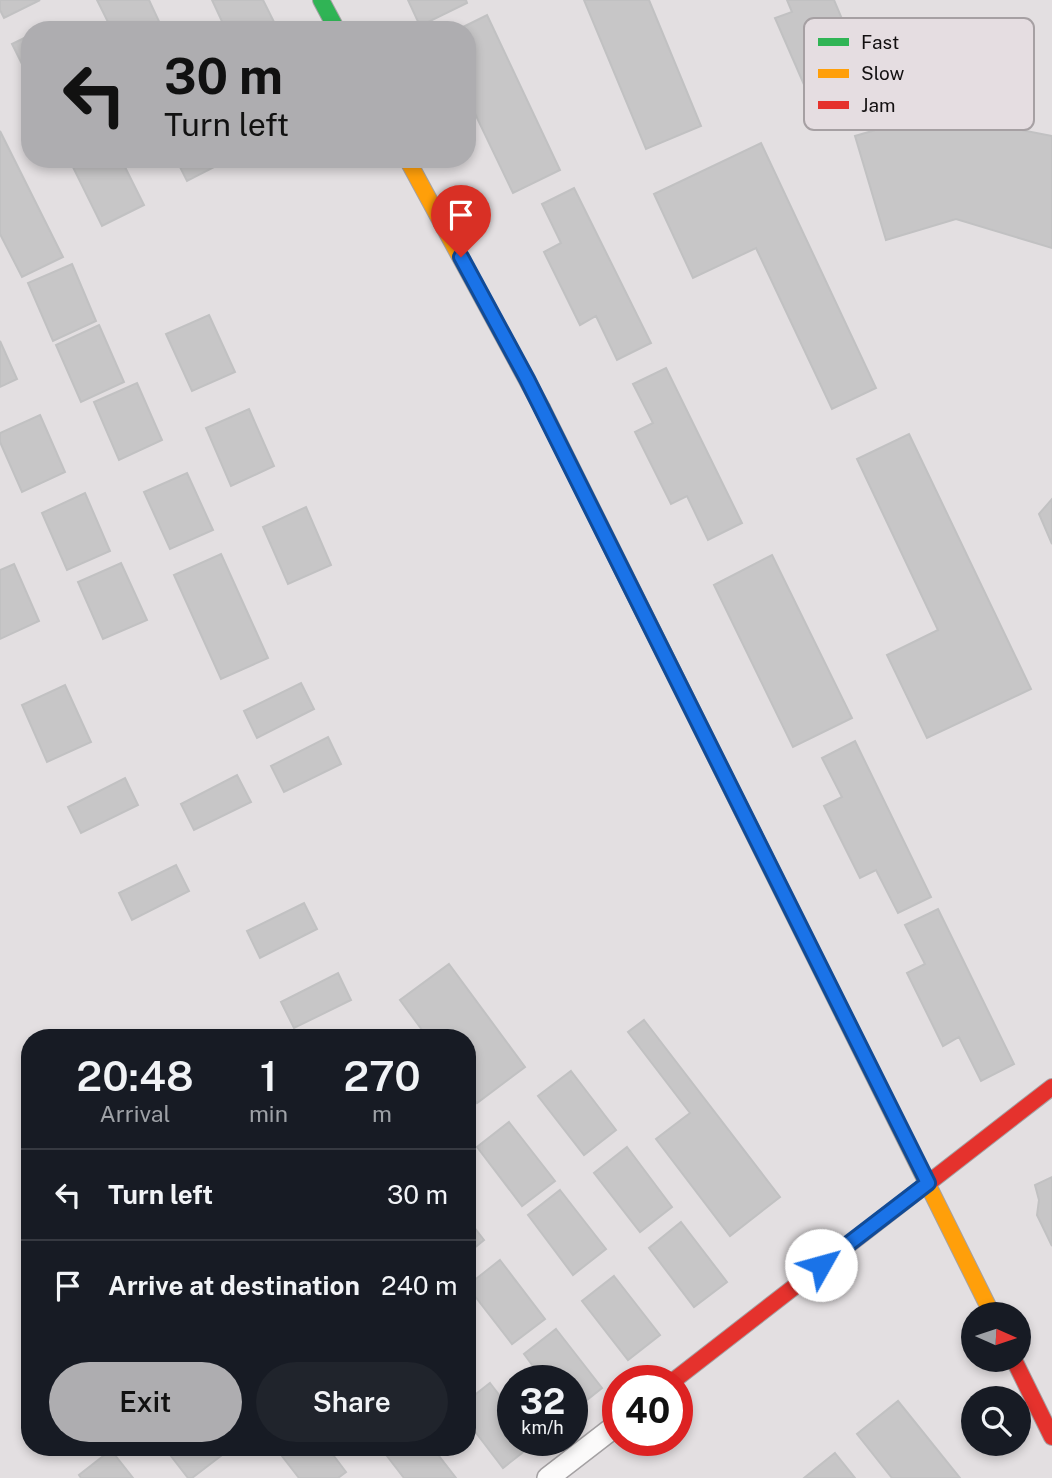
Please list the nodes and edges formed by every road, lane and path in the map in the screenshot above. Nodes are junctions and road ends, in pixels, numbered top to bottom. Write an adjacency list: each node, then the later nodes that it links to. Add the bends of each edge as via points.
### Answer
1 (321, 0): 2 (street)
2 (332, 21)
3 (412, 168): 5 (street, via 527,379)
4 (1052, 1087): 5 (street)
5 (928, 1183): 6 (street); 7 (street)
6 (986, 1302)
7 (693, 1365)
8 (1020, 1372): 10 (street)
9 (602, 1436): 11 (street)
10 (1052, 1437)
11 (548, 1478)

